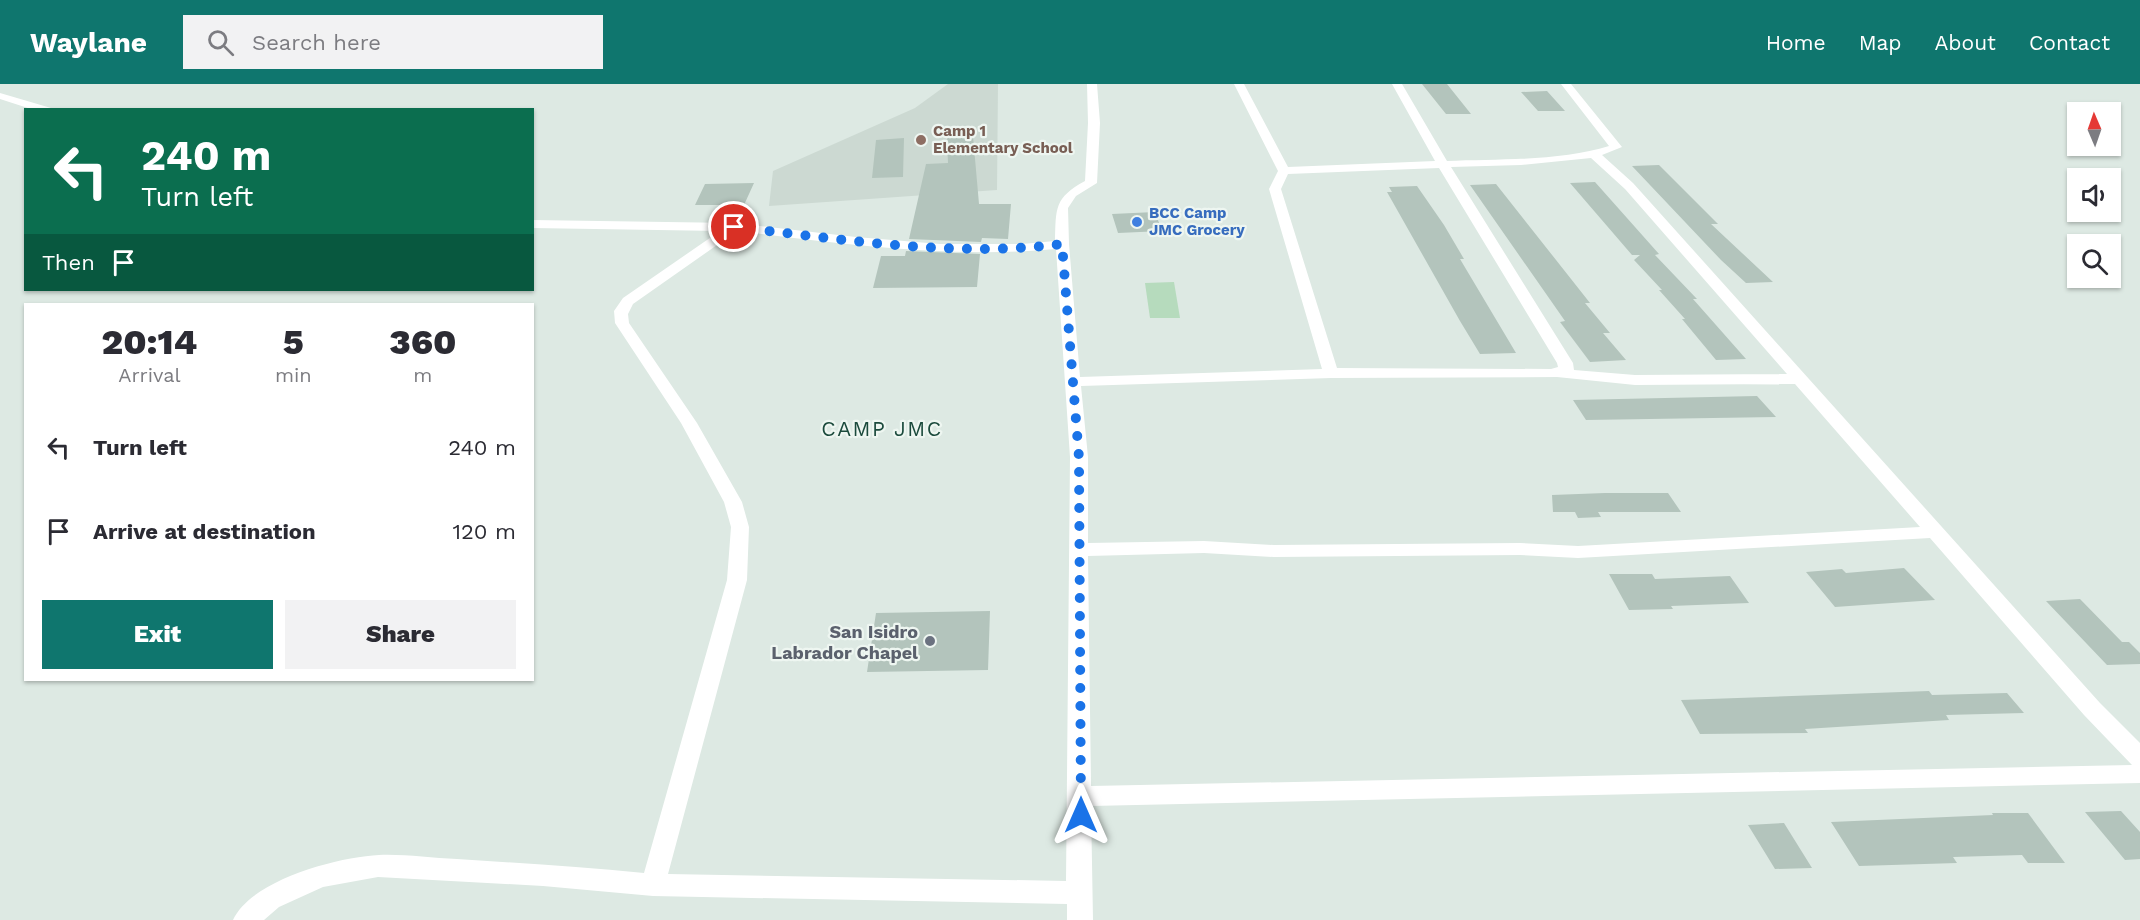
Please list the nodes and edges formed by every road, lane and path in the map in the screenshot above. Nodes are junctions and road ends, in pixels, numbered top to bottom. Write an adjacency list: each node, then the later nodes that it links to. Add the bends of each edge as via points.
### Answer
1 (1092, 84): 12 (street, via 1091,183 1071,194 1062,208)
2 (1239, 84): 9 (street)
3 (1397, 84): 8 (street)
4 (1566, 84): 7 (street, via 1616,147)
5 (0, 96): 6 (street)
6 (40, 108)
7 (1593, 154): 8 (street); 15 (street, via 1629,186)
8 (1444, 166): 9 (street); 14 (street, via 1565,363 1566,370)
9 (1284, 171): 13 (street, via 1275,189)
10 (534, 224): 11 (street)
11 (734, 227): 12 (street, via 927,246 1023,249); 22 (street, via 628,301 620,316 734,502 740,527 737,580)
12 (1062, 244): 16 (street)
13 (1331, 373): 14 (street); 16 (street)
14 (1560, 373): 15 (street, via 1635,380)
15 (1801, 379): 17 (street)
16 (1074, 382): 18 (street)
17 (1936, 532): 18 (street, via 1578,552); 19 (street)
18 (1079, 549): 21 (street)
19 (2140, 758)
20 (2140, 774): 21 (street)
21 (1081, 796): 23 (street)
22 (653, 885): 23 (street); 24 (street, via 378,866 320,876 270,899)
23 (1079, 893): 25 (street)
24 (246, 920)
25 (1080, 920)

